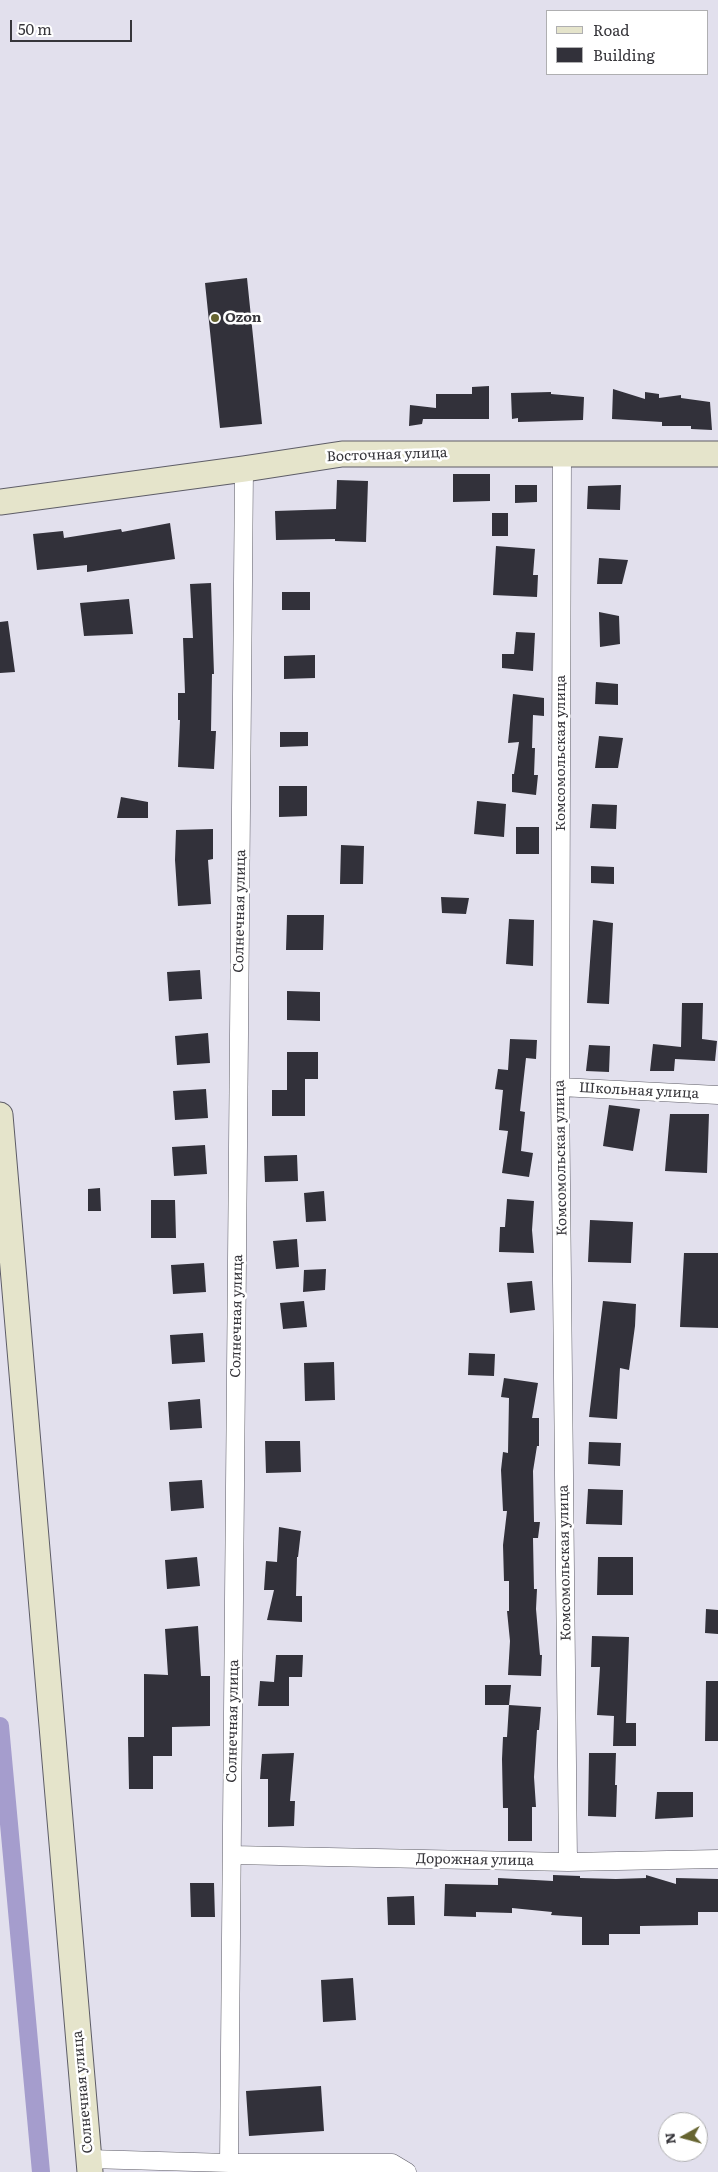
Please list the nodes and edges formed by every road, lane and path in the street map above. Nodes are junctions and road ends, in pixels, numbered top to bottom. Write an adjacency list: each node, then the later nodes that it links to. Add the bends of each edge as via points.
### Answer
1 (562, 454): 2 (main road, Восточная улица); 3 (main road, Восточная улица, via 342,454); 5 (street, Комсомольская улица)
2 (718, 454)
3 (244, 469): 4 (main road, Восточная улица); 8 (street, Солнечная улица)
4 (0, 502)
5 (560, 1086): 6 (street, Школьная улица); 10 (street, Комсомольская улица)
6 (718, 1095)
7 (0, 1115): 12 (main road, Солнечная улица)
8 (232, 1855): 10 (street, Дорожная улица); 11 (street, Солнечная улица)
9 (718, 1859): 10 (street, Дорожная улица)
10 (568, 1862)
11 (229, 2163): 12 (street); 13 (street, via 392,2163)
12 (89, 2166)
13 (407, 2172)

